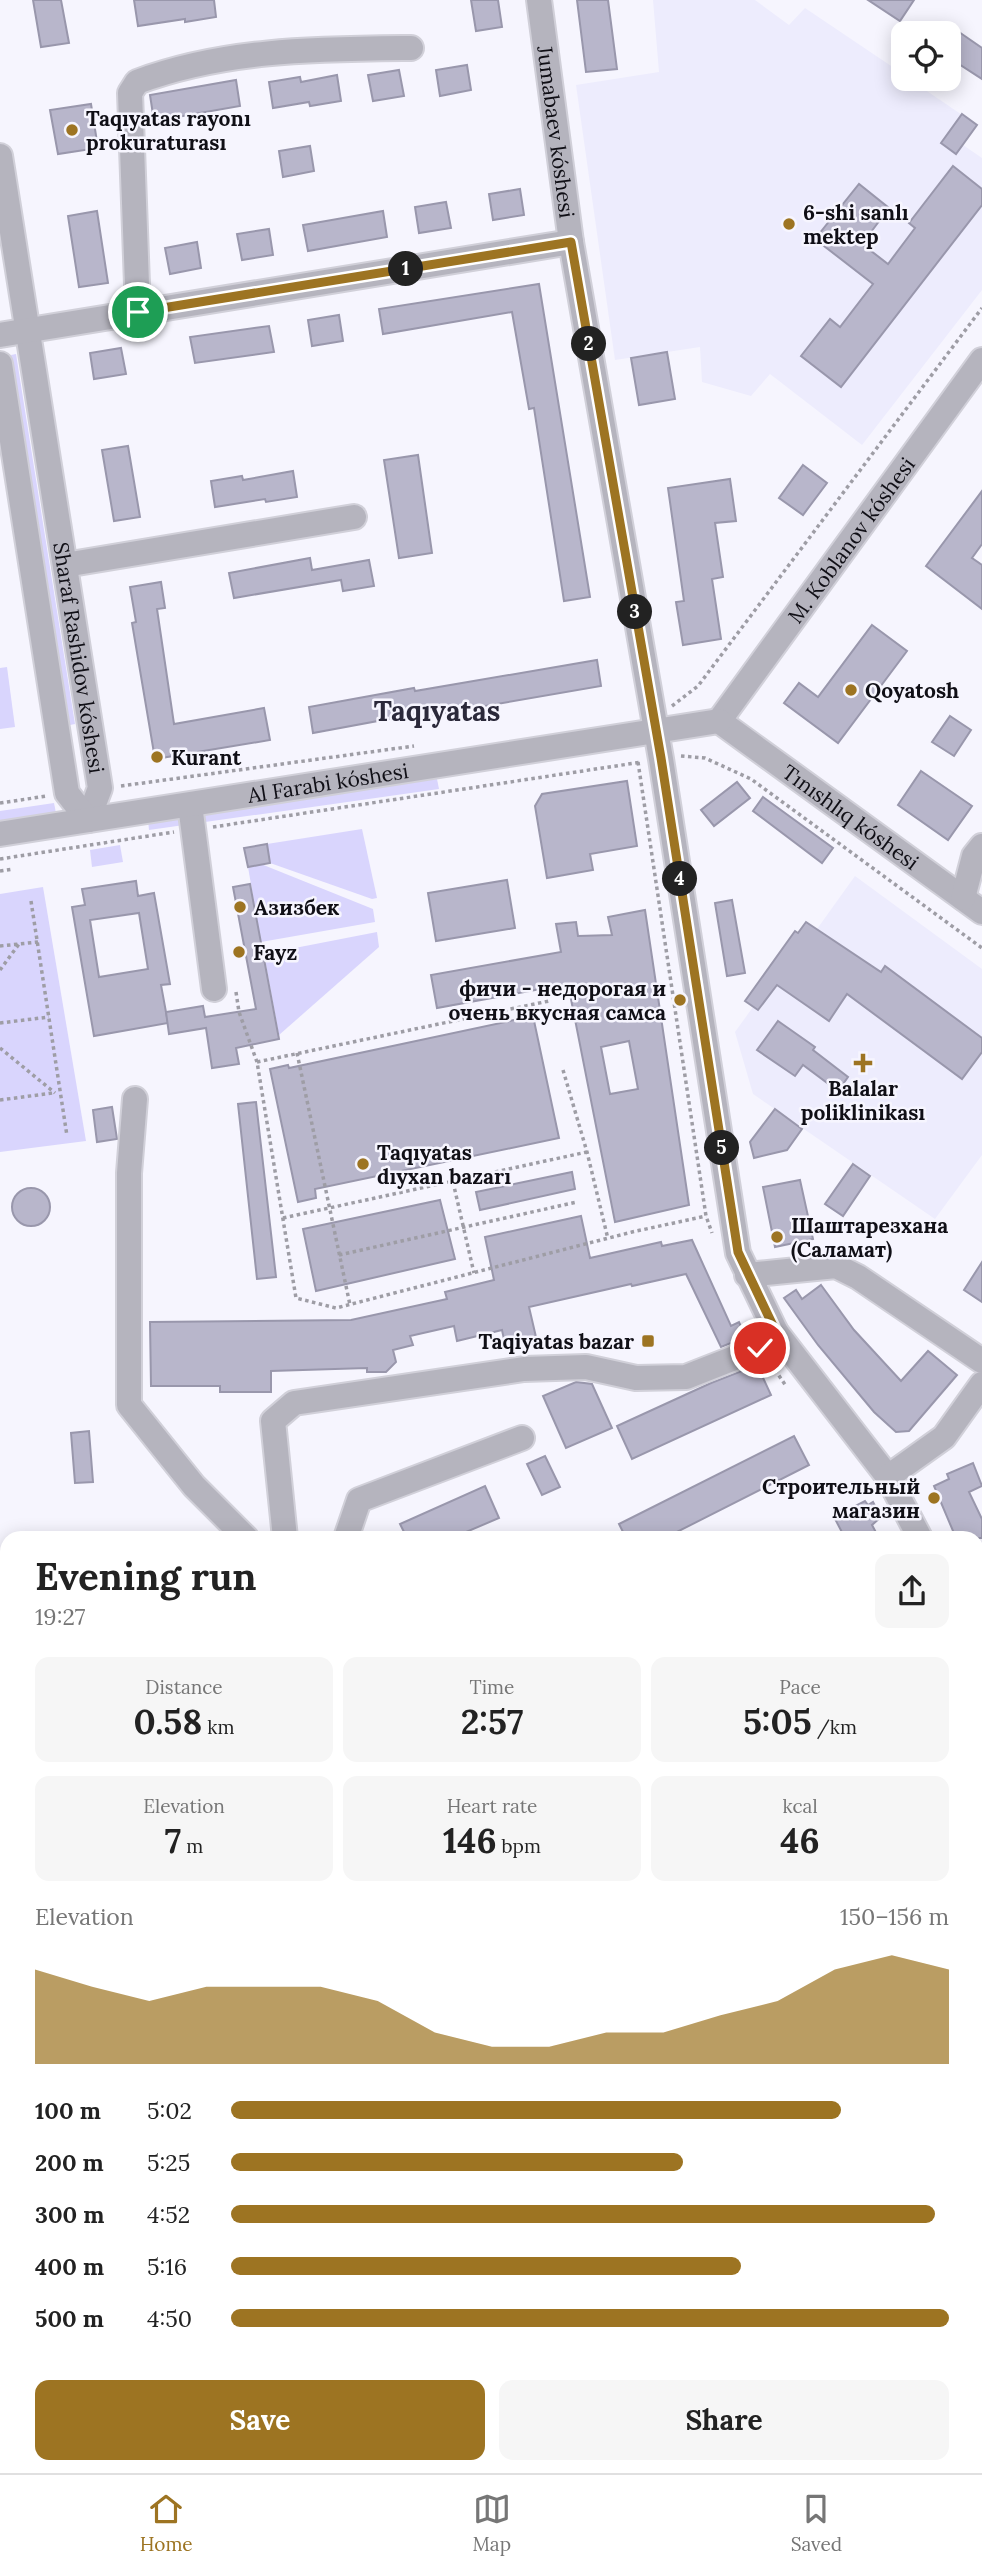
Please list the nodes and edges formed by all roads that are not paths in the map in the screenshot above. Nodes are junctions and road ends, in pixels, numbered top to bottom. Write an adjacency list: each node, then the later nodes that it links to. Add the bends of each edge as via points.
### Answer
1 (539, 0): 4 (street, Jumabaev kóshesi)
2 (411, 48): 5 (street, via 299,49 206,61 137,82 130,93)
3 (0, 156): 6 (street, Sharaf Rashidov kóshesi)
4 (571, 242): 5 (street); 13 (street, Jumabaev kóshesi)
5 (138, 312): 6 (street)
6 (28, 330): 7 (street); 11 (street, Sharaf Rashidov kóshesi)
7 (0, 335)
8 (982, 360): 12 (street, M. Koblanov kóshesi)
9 (0, 364): 15 (street, Sharaf Rashidov kóshesi, via 67,793)
10 (354, 517): 11 (street)
11 (65, 565): 15 (street, Sharaf Rashidov kóshesi, via 100,788)
12 (719, 721): 13 (street, Al Farabi kóshesi); 18 (street, Tınıshlıq kóshesi)
13 (656, 732): 14 (street, Al Farabi kóshesi); 21 (street, Jumabaev kóshesi, via 738,1252)
14 (190, 805): 15 (street, Al Farabi kóshesi); 19 (street)
15 (88, 820): 16 (street, Al Farabi kóshesi)
16 (0, 834)
17 (982, 846): 18 (street, via 974,856)
18 (976, 900)
19 (225, 987)
20 (135, 1099): 27 (street, via 129,1173 129,1405 194,1486)
21 (747, 1275): 22 (street, Jumabaev kóshesi); 23 (street, via 836,1266)
22 (776, 1332): 26 (street, Jumabaev kóshesi); 28 (street, via 760,1348 686,1377 636,1378 586,1367 524,1369 294,1403 274,1421)
23 (982, 1361)
24 (982, 1384): 26 (street, via 944,1437)
25 (522, 1438): 29 (street, via 359,1500)
26 (888, 1477): 30 (street, Jumabaev kóshesi)
27 (239, 1531)
28 (284, 1531)
29 (348, 1531)
30 (916, 1531)

